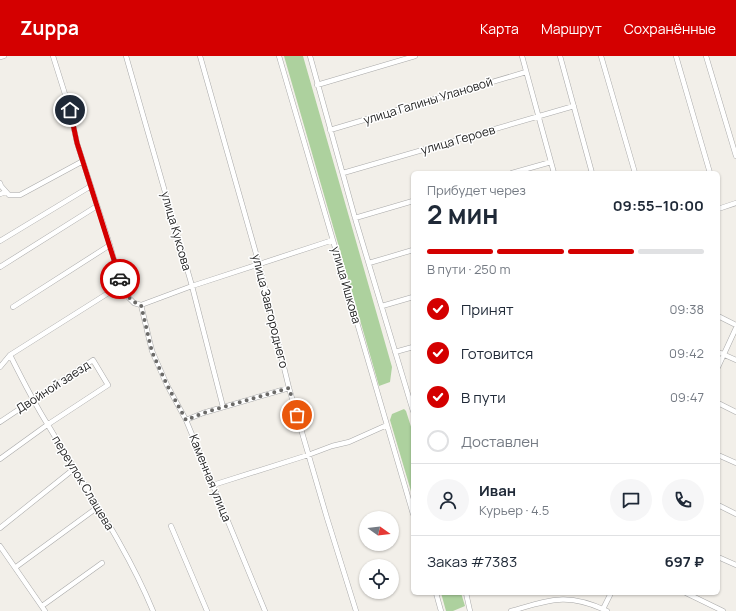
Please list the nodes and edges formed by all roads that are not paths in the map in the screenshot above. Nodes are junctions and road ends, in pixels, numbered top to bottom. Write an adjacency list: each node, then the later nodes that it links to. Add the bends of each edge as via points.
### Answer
1 (4, 56): 13 (street)
2 (54, 56): 20 (street)
3 (126, 56): 45 (street, улица Куксова)
4 (200, 56): 42 (street, улица Завгороднего)
5 (279, 56): 37 (street, улица Ишкова)
6 (310, 56): 15 (street)
7 (415, 56): 15 (street)
8 (522, 56): 14 (street)
9 (560, 56): 16 (street)
10 (601, 56): 25 (street)
11 (676, 56): 26 (street)
12 (706, 56): 19 (street)
13 (0, 57)
14 (526, 72): 17 (street); 18 (street, улица Галины Улановой)
15 (317, 85): 18 (street)
16 (574, 106): 17 (street, улица Героев); 24 (street)
17 (539, 116): 21 (street); 27 (street, улица Героев)
18 (330, 130): 27 (street)
19 (736, 156)
20 (83, 161): 29 (street); 30 (street, via 20,195 9,195)
21 (551, 162): 22 (street); 23 (street)
22 (519, 171)
23 (553, 171)
24 (591, 171)
25 (634, 171)
26 (709, 171)
27 (342, 173): 36 (street)
28 (0, 185): 30 (street)
29 (91, 186): 34 (street); 38 (street)
30 (6, 192): 31 (street)
31 (0, 194)
32 (411, 202): 36 (street)
33 (736, 203): 35 (street)
34 (97, 206): 39 (street); 43 (street)
35 (720, 207)
36 (355, 218): 41 (street)
37 (333, 240): 42 (street); 69 (street, улица Ишкова)
38 (0, 241)
39 (110, 244): 44 (street); 49 (street)
40 (411, 251): 41 (street)
41 (369, 263): 48 (street)
42 (259, 264): 45 (street); 60 (street, улица Завгороднего)
43 (0, 267)
44 (122, 285): 47 (street, via 129,298); 55 (street)
45 (192, 286): 47 (street); 64 (street, улица Куксова)
46 (411, 298): 48 (street)
47 (141, 305): 66 (street, Каменная улица, via 152,352)
48 (382, 306): 53 (street)
49 (13, 307)
50 (720, 317): 51 (street)
51 (736, 326): 56 (street)
52 (411, 348): 53 (street)
53 (395, 352): 61 (street)
54 (720, 353): 56 (street)
55 (10, 355): 59 (street); 62 (street, переулок Слащева)
56 (724, 355): 57 (street); 58 (street)
57 (736, 360)
58 (720, 363)
59 (0, 367)
60 (289, 388): 64 (street); 70 (street, улица Завгороднего)
61 (411, 395)
62 (33, 400): 67 (street, Двойной заезд); 68 (street, переулок Слащева); 68 (street, Двойной заезд, via 93,360 108,385)
63 (720, 404): 65 (street)
64 (223, 407): 66 (street)
65 (736, 412)
66 (186, 420): 75 (street, Каменная улица)
67 (0, 422)
68 (47, 425): 72 (street, Двойной заезд); 74 (street, переулок Слащева)
69 (387, 425): 70 (street, via 355,440); 78 (street, улица Ишкова)
70 (308, 455): 75 (street); 97 (street, улица Завгороднего)
71 (720, 456): 73 (street)
72 (0, 459)
73 (736, 463)
74 (75, 468): 77 (street, переулок Слащева); 81 (street)
75 (213, 485): 96 (street, Каменная улица)
76 (720, 506): 79 (street)
77 (98, 507): 86 (street); 94 (street, переулок Слащева, via 143,586)
78 (411, 507)
79 (736, 514)
80 (170, 526): 95 (street)
81 (0, 528)
82 (0, 546): 86 (street)
83 (720, 558): 85 (street)
84 (102, 563): 91 (street)
85 (736, 565)
86 (16, 568): 91 (street)
87 (437, 595): 98 (street)
88 (466, 595): 99 (street)
89 (610, 595): 92 (street)
90 (690, 595): 101 (street)
91 (42, 606): 93 (street)
92 (605, 610): 100 (street, via 585,602 557,599)
93 (45, 611)
94 (153, 611)
95 (207, 611)
96 (265, 611)
97 (356, 611)
98 (441, 611)
99 (470, 611)
100 (510, 611)
101 (723, 611)

